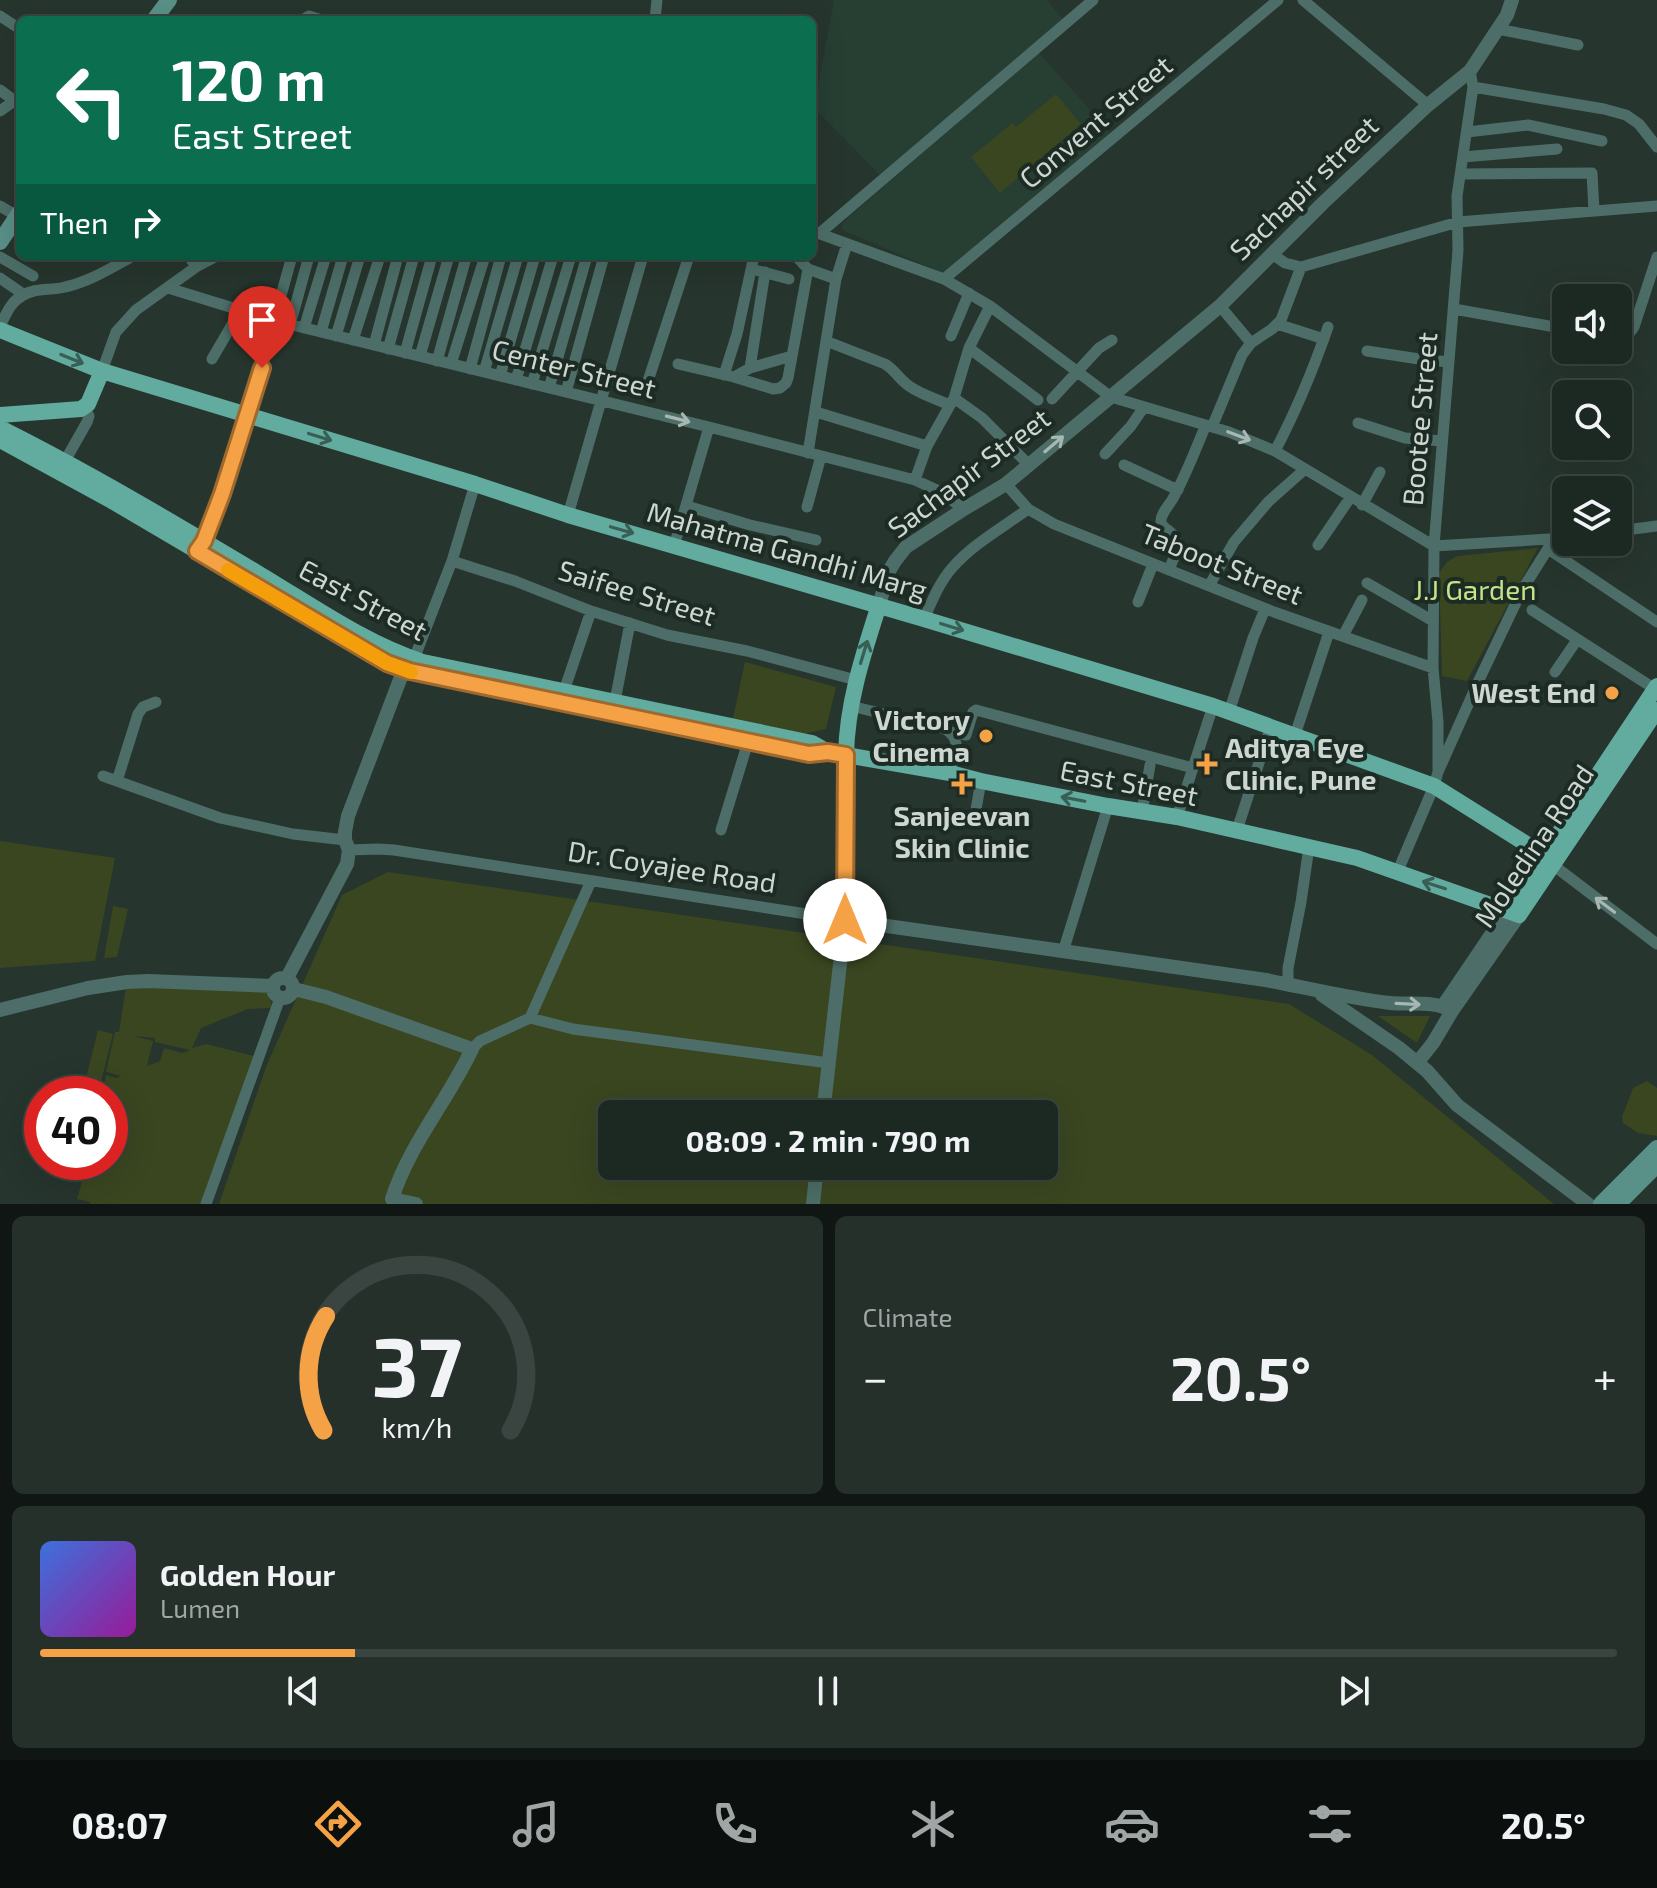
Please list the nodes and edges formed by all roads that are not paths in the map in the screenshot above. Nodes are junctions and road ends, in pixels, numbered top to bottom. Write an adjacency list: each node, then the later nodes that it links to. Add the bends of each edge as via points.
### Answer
1 (1093, 0): 21 (street)
2 (1278, 0): 62 (street, Convent Street)
3 (1303, 0): 10 (street)
4 (1512, 0): 5 (street, Sachapir street)
5 (1498, 29): 6 (street); 7 (street, Sachapir street)
6 (1578, 45)
7 (1471, 79): 10 (street, Sachapir street); 11 (street, Bootee Street); 13 (street, via 1626,115)
8 (0, 90): 9 (street)
9 (16, 102)
10 (1428, 105): 24 (street, Sachapir street)
11 (1467, 132): 12 (street, via 1528,125); 15 (street, Bootee Street)
12 (1602, 141)
13 (1657, 147)
14 (1557, 149): 15 (street)
15 (1463, 157): 16 (street, Bootee Street)
16 (1461, 174): 18 (street, via 1592,173); 20 (street, Bootee Street)
17 (1657, 206): 18 (street)
18 (1594, 211): 20 (street)
19 (16, 218): 22 (main road)
20 (1458, 222): 54 (street); 70 (street, Bootee Street)
21 (816, 232): 23 (street)
22 (0, 241)
23 (847, 244): 61 (street); 62 (street)
24 (1272, 254): 54 (street); 69 (street, Sachapir street)
25 (0, 257): 58 (street)
26 (1657, 257): 79 (street)
27 (126, 260): 66 (street, via 64,288)
28 (192, 260): 53 (street)
29 (209, 260): 53 (street)
30 (291, 260): 73 (street)
31 (308, 260): 75 (street)
32 (325, 260): 78 (street)
33 (342, 260): 80 (street)
34 (359, 260): 81 (street)
35 (379, 260): 64 (street)
36 (397, 260): 67 (street)
37 (413, 260): 90 (street)
38 (431, 260): 92 (street)
39 (448, 260): 93 (street)
40 (465, 260): 96 (street)
41 (484, 260): 98 (street)
42 (500, 260): 101 (street)
43 (517, 260): 103 (street)
44 (534, 260): 105 (street)
45 (552, 260): 108 (street)
46 (570, 260): 109 (street)
47 (586, 260): 110 (street)
48 (603, 260): 111 (street)
49 (642, 260): 107 (street)
50 (688, 260): 107 (street, via 645,390)
51 (753, 260): 56 (street)
52 (800, 260): 55 (street)
53 (196, 267): 63 (street)
54 (1301, 267): 74 (street)
55 (808, 269): 61 (street); 94 (street)
56 (750, 270): 57 (street); 106 (street)
57 (765, 272): 60 (street); 100 (street)
58 (33, 276)
59 (0, 278): 66 (street)
60 (789, 279)
61 (836, 279): 86 (street)
62 (944, 279): 65 (street)
63 (168, 288): 71 (street, Center Street); 102 (street, via 116,332)
64 (369, 291): 67 (street); 84 (street)
65 (969, 293): 68 (street); 82 (street)
66 (23, 294): 72 (street)
67 (387, 295): 88 (street)
68 (990, 306): 89 (street); 104 (street)
69 (1220, 306): 87 (street); 112 (street, Sachapir street)
70 (1454, 309): 76 (street); 97 (street, Bootee Street)
71 (240, 311): 73 (street, Center Street); 95 (street)
72 (4, 319): 102 (main road, Mahatma Gandhi Marg, one-way to 102)
73 (275, 321): 75 (street, Center Street); 121 (street)
74 (1277, 324): 83 (street); 87 (street)
75 (290, 325): 78 (street, Center Street)
76 (1552, 326)
77 (1328, 327): 83 (street)
78 (304, 328): 80 (street, Center Street)
79 (1632, 330)
80 (321, 332): 81 (street, Center Street)
81 (336, 336): 84 (street, Center Street)
82 (951, 336)
83 (1324, 339): 129 (street)
84 (353, 340): 88 (street, Center Street)
85 (1112, 340): 104 (street)
86 (826, 341): 116 (street, Sachapir Street, via 885,364 912,388); 119 (street)
87 (1251, 343): 123 (street)
88 (374, 345): 90 (street, Center Street)
89 (969, 348): 114 (street); 116 (street)
90 (388, 349): 92 (street, Center Street)
91 (1367, 351): 97 (street)
92 (405, 353): 93 (street, Center Street)
93 (420, 356): 96 (street, Center Street)
94 (792, 356): 100 (street); 106 (street, via 780,388)
95 (212, 359)
96 (437, 361): 98 (street, Center Street)
97 (1449, 362): 127 (street, Bootee Street)
98 (451, 364): 101 (street, Center Street)
99 (678, 364): 106 (street)
100 (750, 368): 106 (street)
101 (470, 369): 103 (street, Center Street)
102 (102, 371): 117 (main road); 121 (main road, Mahatma Gandhi Marg)
103 (484, 372): 105 (street, Center Street)
104 (1077, 373): 112 (street); 113 (street)
105 (500, 376): 108 (street, Center Street)
106 (729, 376)
107 (608, 379): 115 (street)
108 (516, 380): 109 (street, Center Street)
109 (532, 384): 110 (street, Center Street)
110 (549, 388): 111 (street, Center Street)
111 (566, 392): 115 (street, Center Street)
112 (1111, 397): 118 (street); 134 (street, Sachapir Street, one-way to 112)
113 (1052, 399)
114 (1038, 400)
115 (602, 401): 124 (street, Center Street, one-way to 124); 148 (street)
116 (952, 401): 128 (street); 134 (street, Sachapir Street, via 982,418)
117 (84, 407): 120 (main road); 133 (street, via 87,422)
118 (1144, 407): 123 (street); 131 (street)
119 (816, 412): 128 (street); 130 (street)
120 (0, 415)
121 (247, 415): 139 (main road, Mahatma Gandhi Marg, one-way to 139); 154 (street)
122 (1358, 423): 127 (street, via 1405,438)
123 (1209, 426): 129 (street, one-way to 129); 141 (street)
124 (709, 427): 130 (street, Center Street); 144 (street)
125 (0, 428): 133 (main road, East Street)
126 (0, 440): 154 (main road, East Street)
127 (1442, 441): 156 (street, Bootee Street)
128 (927, 446): 138 (street)
129 (1275, 451): 136 (street)
130 (808, 453): 132 (street, Center Street)
131 (1105, 454)
132 (821, 456): 138 (street, Center Street); 145 (street)
133 (65, 461): 154 (main road, East Street)
134 (1029, 465): 140 (street, Sachapir Street)
135 (1124, 465): 141 (street)
136 (1304, 470): 142 (street); 163 (street, via 1234,542)
137 (1380, 472): 143 (street)
138 (915, 480): 146 (street, Center Street)
139 (475, 484): 148 (main road, Mahatma Gandhi Marg); 159 (street)
140 (1006, 484): 146 (street, Sachapir Street); 147 (street, Taboot Street)
141 (1178, 490): 161 (street, via 1161,523 1177,540)
142 (1350, 498): 143 (street); 153 (street)
143 (1362, 505): 156 (street)
144 (687, 506): 151 (street); 155 (street)
145 (807, 507)
146 (964, 509): 166 (street, Sachapir Street, via 906,547 889,571)
147 (1028, 509): 160 (street, Taboot Street); 170 (street, via 951,569)
148 (568, 515): 155 (main road, Mahatma Gandhi Marg, one-way to 155)
149 (1657, 526): 150 (street)
150 (1632, 529)
151 (816, 540)
152 (1552, 542): 156 (street)
153 (1318, 545)
154 (201, 546): 177 (main road, East Street)
155 (674, 546): 166 (main road, Mahatma Gandhi Marg)
156 (1434, 546): 171 (street, Bootee Street)
157 (1552, 548): 198 (street, via 1522,590)
158 (1574, 556): 172 (street)
159 (452, 561): 169 (street, Saifee Street); 177 (street)
160 (1153, 564): 161 (street, Taboot Street); 165 (street)
161 (1169, 570): 163 (street, Taboot Street)
162 (1367, 583): 171 (street)
163 (1209, 586): 167 (street, Taboot Street)
164 (1362, 600): 175 (street)
165 (1138, 602)
166 (879, 605): 170 (main road, Mahatma Gandhi Marg); 180 (main road, one-way to 166)
167 (1265, 609): 174 (street, Taboot Street); 186 (street)
168 (1532, 610): 176 (street)
169 (591, 611): 173 (street, Saifee Street); 182 (street)
170 (924, 619): 186 (main road, Mahatma Gandhi Marg, one-way to 186)
171 (1433, 621): 178 (street, Bootee Street)
172 (1657, 622)
173 (630, 623): 180 (street, Saifee Street); 183 (street)
174 (1329, 632): 175 (street, Taboot Street); 190 (street)
175 (1343, 636): 178 (street, Taboot Street)
176 (1577, 640): 179 (street); 181 (street)
177 (409, 664): 182 (main road, East Street); 191 (main road, East Street); 207 (street, via 348,816)
178 (1433, 668): 198 (street, Bootee Street)
179 (1555, 672)
180 (856, 680): 185 (main road)
181 (1656, 688): 209 (main road, Moledina Road)
182 (564, 691): 183 (main road, East Street)
183 (615, 701): 192 (main road, East Street, via 812,743)
184 (156, 702): 199 (street, via 138,714)
185 (851, 706): 189 (street); 193 (main road)
186 (1221, 709): 188 (main road, Mahatma Gandhi Marg); 195 (street)
187 (1657, 710): 209 (main road, Moledina Road)
188 (1271, 726): 190 (main road, Mahatma Gandhi Marg); 206 (street)
189 (950, 732): 195 (street, via 966,735 976,710); 196 (street, via 957,743)
190 (1295, 735): 198 (main road, Mahatma Gandhi Marg)
191 (748, 742): 192 (main road, East Street, via 809,754); 205 (street)
192 (828, 752): 193 (main road, East Street)
193 (846, 755): 196 (main road, East Street); 213 (street)
194 (1150, 765): 202 (street)
195 (1193, 768): 204 (street)
196 (950, 773): 200 (main road, East Street)
197 (103, 776): 199 (street, Dr. Coyajee Road)
198 (1436, 779): 209 (main road, Mahatma Gandhi Marg); 210 (street)
199 (117, 781): 207 (street, Dr. Coyajee Road, via 220,818)
200 (981, 781): 201 (main road, East Street, one-way to 200); 203 (street)
201 (1108, 806): 202 (main road, East Street); 215 (street)
202 (1142, 812): 204 (main road, East Street)
203 (975, 815)
204 (1177, 817): 206 (main road, East Street)
205 (721, 830)
206 (1237, 830): 208 (main road, East Street)
207 (347, 845): 211 (street, Dr. Coyajee Road); 216 (street, via 347,864)
208 (1309, 847): 210 (main road, East Street); 217 (street)
209 (1549, 860): 212 (main road, Moledina Road); 214 (street, Mahatma Gandhi Marg, one-way to 209)
210 (1397, 873): 212 (main road, East Street, one-way to 210)
211 (591, 881): 213 (street, Dr. Coyajee Road); 223 (street)
212 (1514, 912): 221 (street)
213 (845, 920): 215 (street, Dr. Coyajee Road); 226 (street)
214 (1657, 944)
215 (1063, 952): 217 (street, Dr. Coyajee Road)
216 (290, 984): 218 (street, via 278,979); 225 (street)
217 (1288, 984): 219 (street, Dr. Coyajee Road)
218 (277, 992): 222 (street, via 127,982); 233 (street)
219 (1319, 992): 220 (street); 224 (street)
220 (1371, 1000): 221 (street, one-way to 221); 224 (street, via 1364,1006)
221 (1447, 1008): 227 (street)
222 (2, 1011)
223 (530, 1018): 225 (street); 226 (street, via 573,1029)
224 (1362, 1022): 227 (street)
225 (472, 1049): 232 (street, via 404,1165)
226 (829, 1063): 228 (street)
227 (1422, 1067): 236 (street, via 1457,1105)
228 (825, 1100)
229 (1657, 1148): 237 (main road)
230 (1657, 1165): 238 (main road)
231 (816, 1180): 235 (street)
232 (391, 1202): 234 (street)
233 (206, 1204)
234 (416, 1204)
235 (813, 1204)
236 (1588, 1204)
237 (1601, 1204)
238 (1618, 1204)

